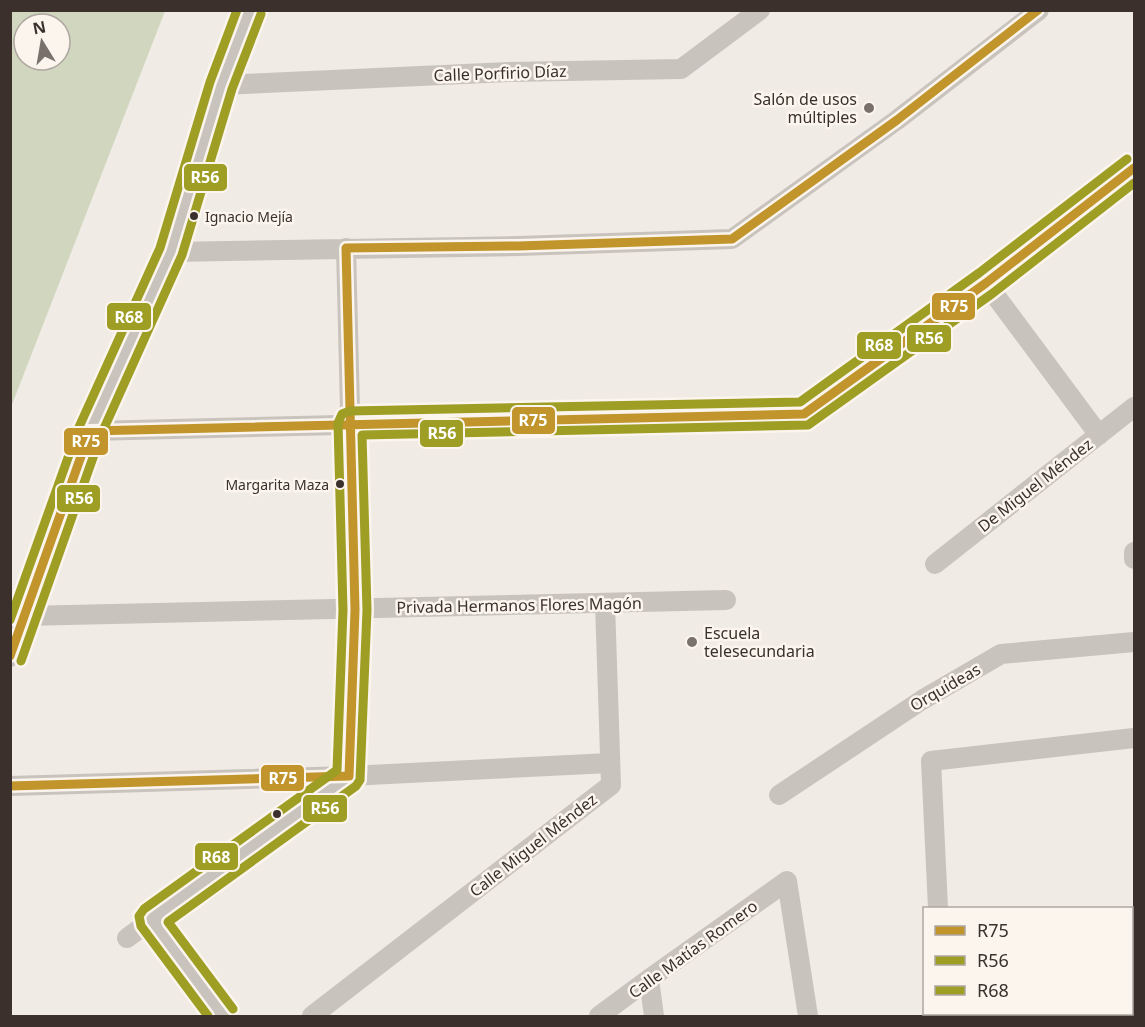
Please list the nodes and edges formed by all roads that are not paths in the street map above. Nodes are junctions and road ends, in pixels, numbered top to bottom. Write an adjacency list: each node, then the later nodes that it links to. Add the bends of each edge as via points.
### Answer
1 (250, 10): 4 (street)
2 (760, 10): 4 (street, Calle Porfirio Díaz, via 681,69 508,72)
3 (1040, 10): 6 (street, via 732,239)
4 (221, 85): 7 (street)
5 (1134, 168): 8 (street)
6 (346, 248): 7 (street); 10 (street)
7 (171, 252): 11 (street)
8 (986, 283): 10 (street, via 804,414); 12 (street)
9 (1134, 407): 12 (street, De Miguel Méndez)
10 (350, 423): 11 (street); 18 (street)
11 (90, 431): 19 (street)
12 (1099, 435): 15 (street, De Miguel Méndez)
13 (1134, 552): 14 (street)
14 (1134, 559)
15 (935, 564)
16 (726, 600): 17 (street, Privada Hermanos Flores Magón)
17 (605, 603): 18 (street, Privada Hermanos Flores Magón); 23 (street, Calle Miguel Méndez)
18 (355, 610): 19 (street, Privada Hermanos Flores Magón); 24 (street)
19 (24, 616): 21 (street)
20 (1134, 642): 26 (street, Orquídeas, via 1001,654 922,700)
21 (10, 657)
22 (1134, 738): 27 (street, via 931,761)
23 (610, 764): 24 (street); 32 (street, Calle Miguel Méndez, via 611,784)
24 (349, 776): 25 (street); 28 (street)
25 (10, 786)
26 (779, 795)
27 (938, 907)
28 (151, 919): 29 (street); 31 (street)
29 (127, 938)
30 (649, 979): 33 (street, Calle Matías Romero); 34 (street); 35 (street, Calle Matías Romero, via 787,881)
31 (223, 1017)
32 (312, 1017)
33 (599, 1017)
34 (654, 1017)
35 (808, 1017)

